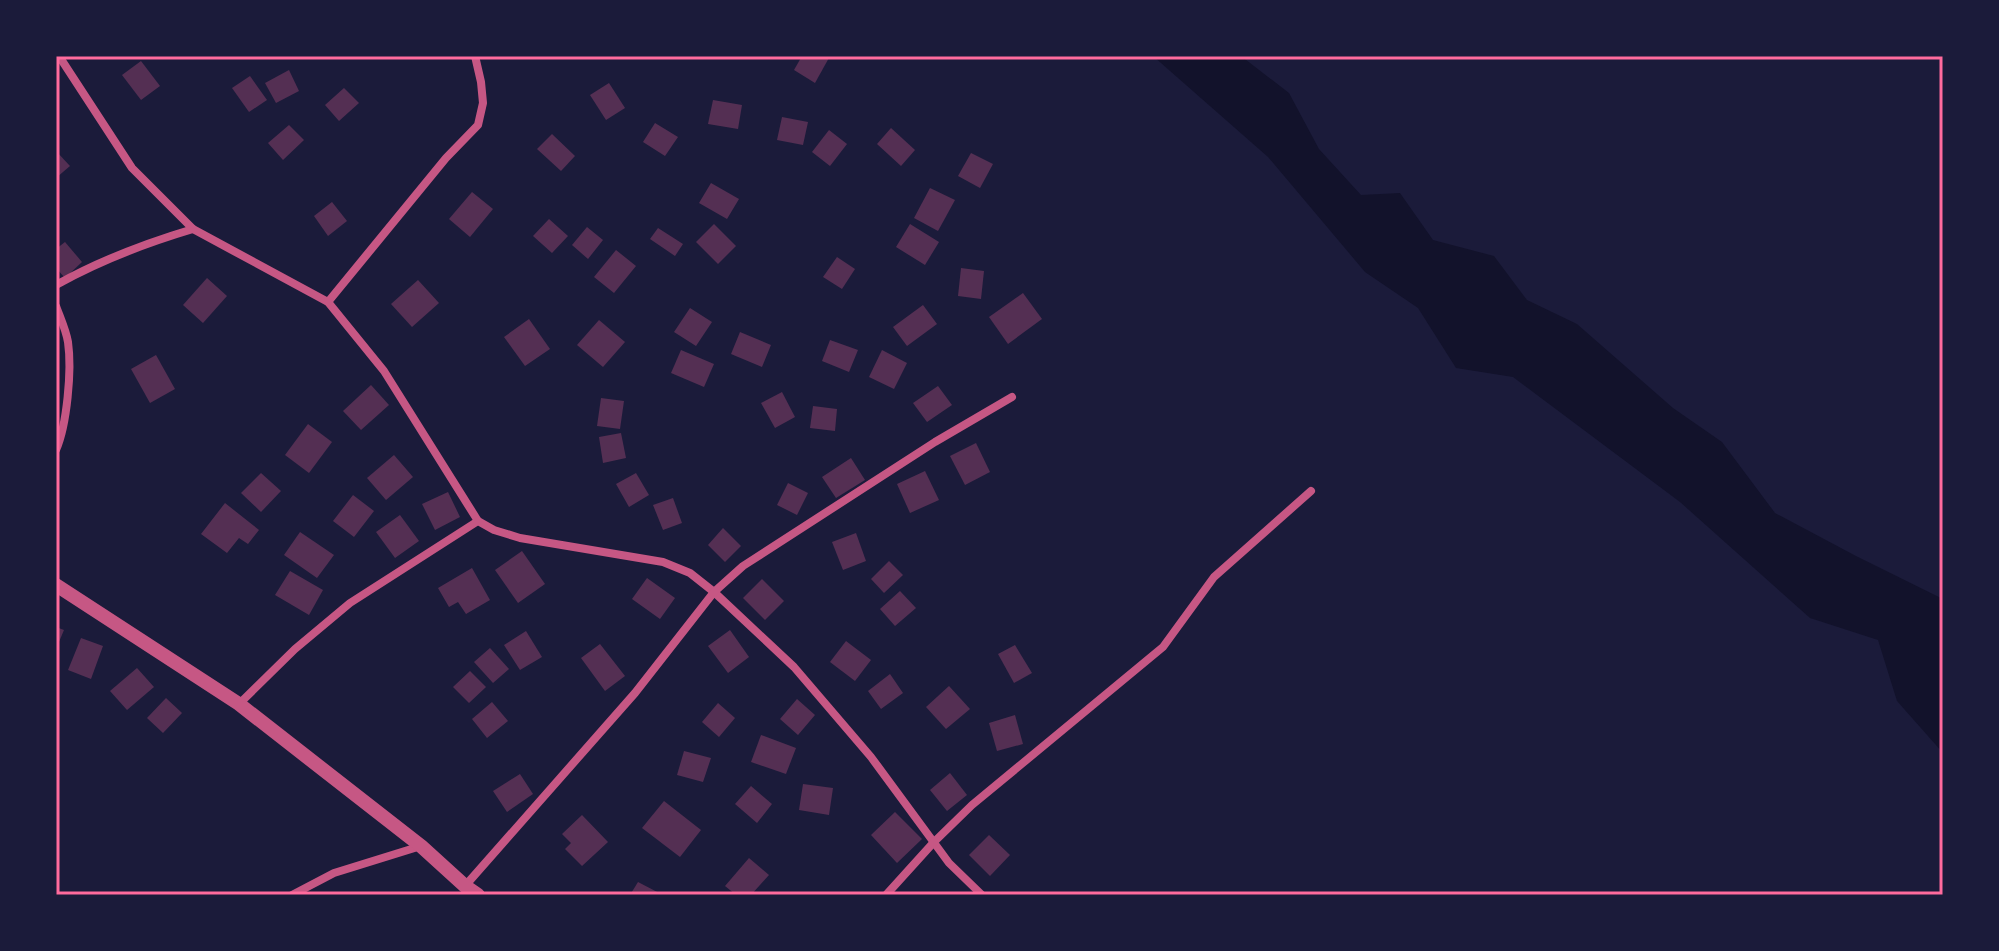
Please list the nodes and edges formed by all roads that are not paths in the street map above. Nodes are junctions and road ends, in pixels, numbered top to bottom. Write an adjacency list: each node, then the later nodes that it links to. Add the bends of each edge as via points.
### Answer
1 (59, 56): 3 (street, via 132,168)
2 (475, 56): 5 (street, via 483,103 478,125)
3 (193, 229): 4 (street); 5 (street)
4 (56, 285)
5 (328, 302): 10 (street, via 384,371)
6 (56, 306): 8 (street, via 68,341 68,392)
7 (1012, 397): 12 (street, via 743,566)
8 (56, 450)
9 (1311, 491): 14 (street, via 1214,577 1163,647)
10 (478, 521): 12 (street, via 520,538 663,562 690,573); 13 (street, via 350,603)
11 (56, 585): 13 (street)
12 (714, 592): 14 (street, via 794,667); 16 (street)
13 (239, 704): 15 (street)
14 (934, 842): 18 (street); 19 (street)
15 (421, 846): 16 (street); 17 (street, via 334,873)
16 (471, 890)
17 (292, 895)
18 (886, 895)
19 (982, 895)

